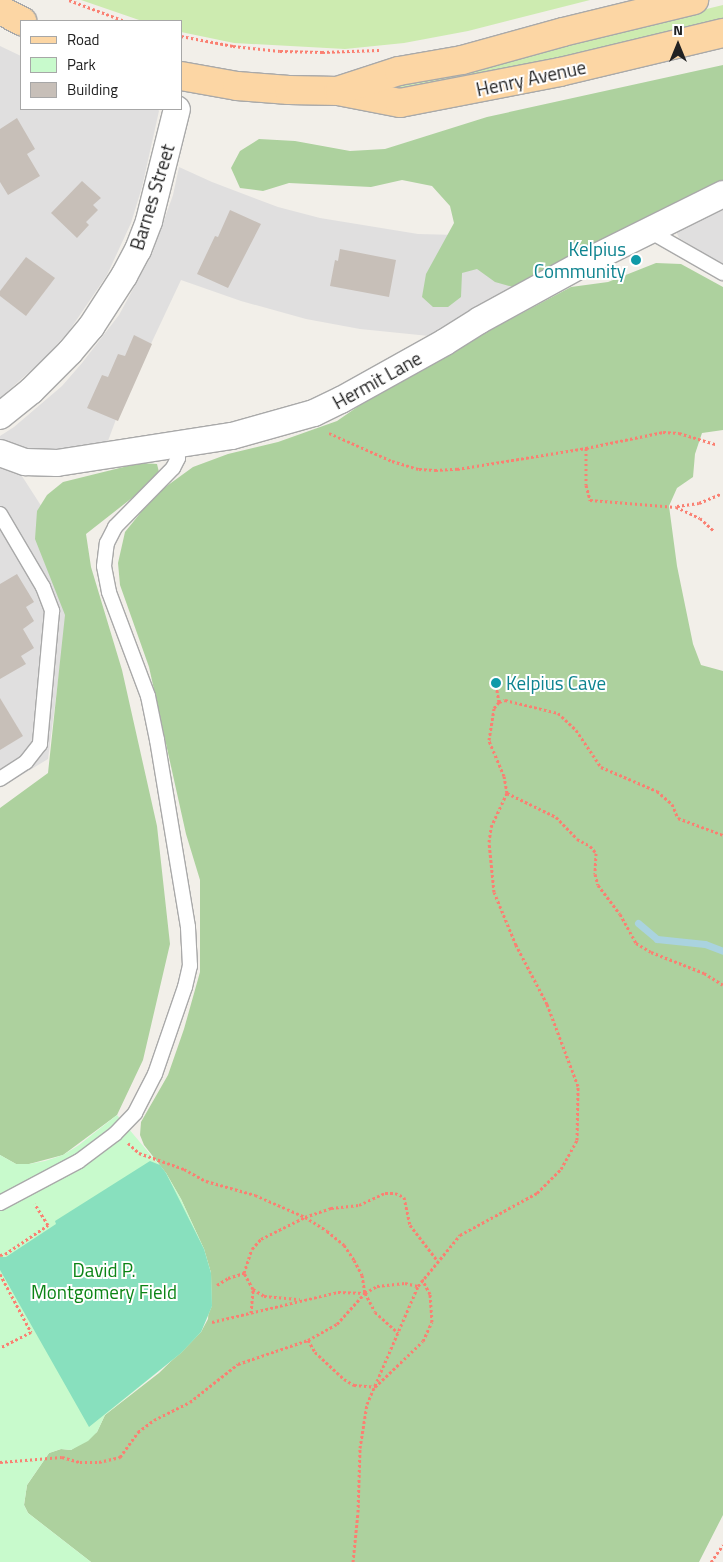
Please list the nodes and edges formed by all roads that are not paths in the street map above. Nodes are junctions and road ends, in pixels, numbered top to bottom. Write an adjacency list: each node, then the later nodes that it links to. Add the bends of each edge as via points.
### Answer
1 (694, 0): 6 (main road, Henry Avenue, via 462,60 399,71)
2 (0, 10): 3 (main road)
3 (20, 20)
4 (723, 33): 6 (main road, Henry Avenue, via 589,66 400,103)
5 (182, 80): 6 (main road, Henry Avenue)
6 (338, 91)
7 (177, 110): 11 (street, Barnes Street, via 149,221 124,276 70,352 31,392)
8 (723, 194): 9 (street, Hermit Lane)
9 (651, 232): 10 (lane); 12 (street, Hermit Lane, via 584,263 314,413 264,428)
10 (723, 273)
11 (0, 416)
12 (176, 444): 13 (street, Hermit Lane, via 58,463 25,462); 16 (lane, via 178,458 173,468 115,527 104,566 109,592 140,672 156,732 190,952 182,1001 135,1113 117,1132 79,1161)
13 (0, 452)
14 (0, 514): 15 (lane, via 43,587 52,611 40,744 26,762)
15 (0, 779)
16 (0, 1203)

